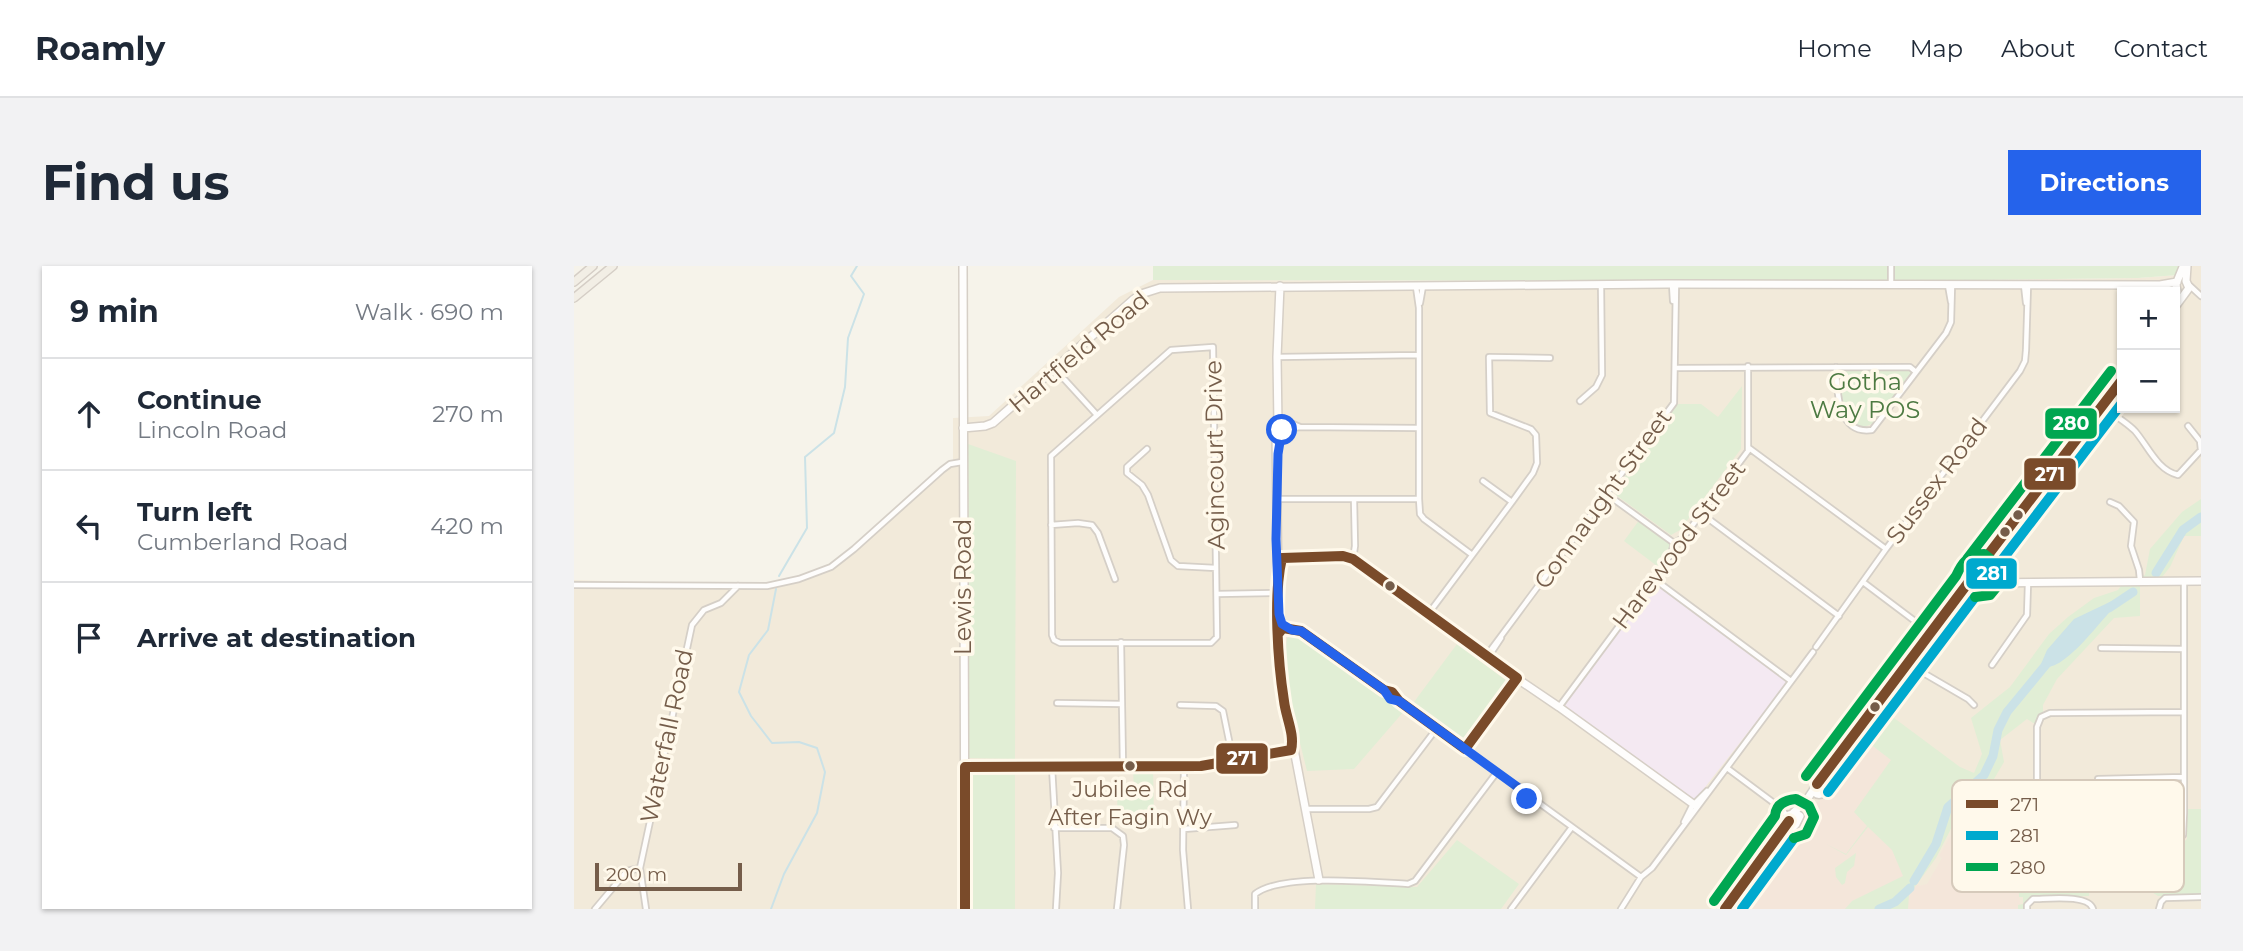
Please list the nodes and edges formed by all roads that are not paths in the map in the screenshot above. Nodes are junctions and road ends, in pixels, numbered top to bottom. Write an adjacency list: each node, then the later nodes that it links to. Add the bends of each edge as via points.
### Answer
1 (593, 266): 6 (main road)
2 (613, 266): 18 (main road)
3 (963, 266): 33 (street, Lewis Road)
4 (1891, 266): 9 (street)
5 (2185, 266): 14 (street)
6 (574, 282)
7 (1674, 284): 8 (street, Hartfield Road); 9 (street, Hartfield Road); 24 (street, Connaught Street)
8 (1601, 285): 13 (street, Hartfield Road); 28 (street, via 1602,375)
9 (1891, 285): 10 (street, Hartfield Road)
10 (1950, 285): 11 (street, Hartfield Road); 26 (street, via 1951,321)
11 (2026, 285): 15 (street, Hartfield Road); 48 (street, Sussex Road, via 2026,350 2020,371)
12 (1278, 286): 13 (street, Hartfield Road); 20 (street); 25 (street, Hartfield Road, via 1154,289 1134,299)
13 (1420, 286): 19 (street)
14 (2182, 287): 16 (street); 17 (street)
15 (2117, 289)
16 (2180, 292)
17 (2200, 296)
18 (574, 298)
19 (1419, 355): 20 (street); 34 (street)
20 (1277, 357): 32 (street)
21 (1550, 358): 43 (street, via 1489,358 1490,413 1536,435 1537,463)
22 (1748, 366): 23 (street); 24 (street); 35 (street, Harewood Street)
23 (1836, 367): 26 (street, via 1910,367); 26 (street, via 1839,409 1855,427 1866,431 1872,430)
24 (1676, 368): 39 (street, Connaught Street, via 1670,411)
25 (1055, 369): 30 (street); 33 (street, Hartfield Road, via 993,423)
26 (1916, 372)
27 (2117, 387): 29 (street)
28 (1580, 401)
29 (2102, 407): 31 (street, via 2134,430 2172,474 2182,473 2201,450); 53 (street, via 1993,552)
30 (1097, 415): 46 (street, Agincourt Drive, via 1051,456); 52 (street, Agincourt Drive, via 1171,350 1213,347)
31 (2188, 426)
32 (1281, 427): 34 (street); 40 (street, via 1276,433)
33 (963, 428): 37 (street, Lewis Road)
34 (1419, 428): 42 (street)
35 (1749, 448): 45 (street, Harewood Street); 48 (street)
36 (1147, 449): 52 (street, via 1127,467 1127,474 1148,495 1171,560 1178,566)
37 (962, 462): 64 (street, via 942,470 831,567 767,586); 89 (street, Lewis Road)
38 (1483, 481): 43 (street)
39 (1608, 495): 47 (street); 74 (street, Connaught Street)
40 (1278, 499): 41 (street); 50 (street)
41 (1354, 499): 42 (street); 51 (street)
42 (1419, 499): 49 (street, via 1424,519)
43 (1512, 502): 49 (street)
44 (2110, 502): 56 (street, via 2135,524 2132,546)
45 (1702, 514): 47 (street, Harewood Street); 68 (street)
46 (1051, 526): 54 (street, via 1092,525); 71 (street, Agincourt Drive, via 1055,640)
47 (1674, 543): 55 (street, Harewood Street)
48 (1886, 549): 60 (street, Sussex Road)
49 (1471, 554): 67 (street)
50 (1281, 556): 51 (street); 65 (street)
51 (1353, 559): 67 (street)
52 (1216, 568): 66 (street, Agincourt Drive)
53 (1984, 571): 57 (street, via 1986,579); 57 (street, via 1973,573); 61 (street)
54 (1115, 579)
55 (1654, 579): 78 (street); 83 (street, Harewood Street)
56 (2140, 580): 58 (street); 62 (street)
57 (1977, 581): 61 (street); 70 (street)
58 (2184, 581): 59 (street); 73 (street)
59 (2201, 581)
60 (1863, 582): 68 (street, Sussex Road); 70 (street)
61 (1998, 583): 62 (street)
62 (2028, 583): 76 (street, via 2027,615)
63 (574, 585): 64 (street)
64 (739, 585): 107 (street, Waterfall Road, via 721,604 704,610 692,625)
65 (1278, 593): 66 (street); 69 (street)
66 (1217, 594): 71 (street, Agincourt Drive, via 1217,637 1211,643)
67 (1429, 613): 74 (street, via 1473,648)
68 (1839, 616): 78 (street, Sussex Road)
69 (1284, 629): 85 (street, via 1301,631); 86 (street, via 1279,671)
70 (1932, 634): 75 (street)
71 (1121, 642): 80 (street)
72 (2101, 648): 73 (street)
73 (2184, 649): 84 (street)
74 (1489, 653): 77 (street, via 1494,663)
75 (1909, 664): 82 (street); 101 (street, via 1818,789)
76 (1992, 665)
77 (1517, 678): 83 (street); 87 (street)
78 (1791, 681): 93 (street, Sussex Road)
79 (1057, 703): 80 (street)
80 (1123, 704): 90 (street)
81 (1180, 705): 88 (street, via 1216,706 1223,711)
82 (1974, 705)
83 (1559, 707): 99 (street)
84 (2184, 712): 95 (street); 97 (street, via 2050,713 2041,717)
85 (1437, 729): 87 (street); 100 (street, via 1377,807)
86 (1290, 748): 88 (street); 100 (street, via 1296,755)
87 (1465, 748): 94 (street)
88 (1233, 760): 91 (street)
89 (965, 766): 92 (street); 113 (street, Lewis Road)
90 (1123, 766): 91 (street); 92 (street)
91 (1184, 766): 105 (street)
92 (1052, 767): 104 (street)
93 (1727, 768): 99 (street, Sussex Road); 101 (street)
94 (1497, 772): 103 (street, via 1531,792); 109 (street, via 1415,881)
95 (2184, 777): 96 (street)
96 (2098, 779)
97 (2037, 780)
98 (2184, 780): 106 (street)
99 (1694, 805): 108 (street, Sussex Road, via 1652,869)
100 (1305, 809): 109 (street)
101 (1791, 816): 120 (street); 121 (street, via 1761,874)
102 (1235, 825): 105 (street)
103 (1572, 827): 108 (street); 118 (street)
104 (1054, 828): 114 (street); 115 (street, via 1112,828 1123,836)
105 (1184, 829): 116 (street)
106 (2184, 832)
107 (640, 868): 111 (street, via 627,871); 112 (street, Waterfall Road)
108 (1641, 877): 119 (street, Sussex Road)
109 (1318, 880): 117 (street, via 1264,888 1255,894)
110 (2201, 897): 124 (street, via 2165,898)
111 (595, 909)
112 (646, 909)
113 (965, 909)
114 (1056, 909)
115 (1117, 909)
116 (1188, 909)
117 (1255, 909)
118 (1511, 909)
119 (1621, 909)
120 (1725, 909)
121 (1736, 909)
122 (2028, 909): 123 (street, via 2031,901 2043,899 2088,901)
123 (2093, 909)
124 (2160, 909)

